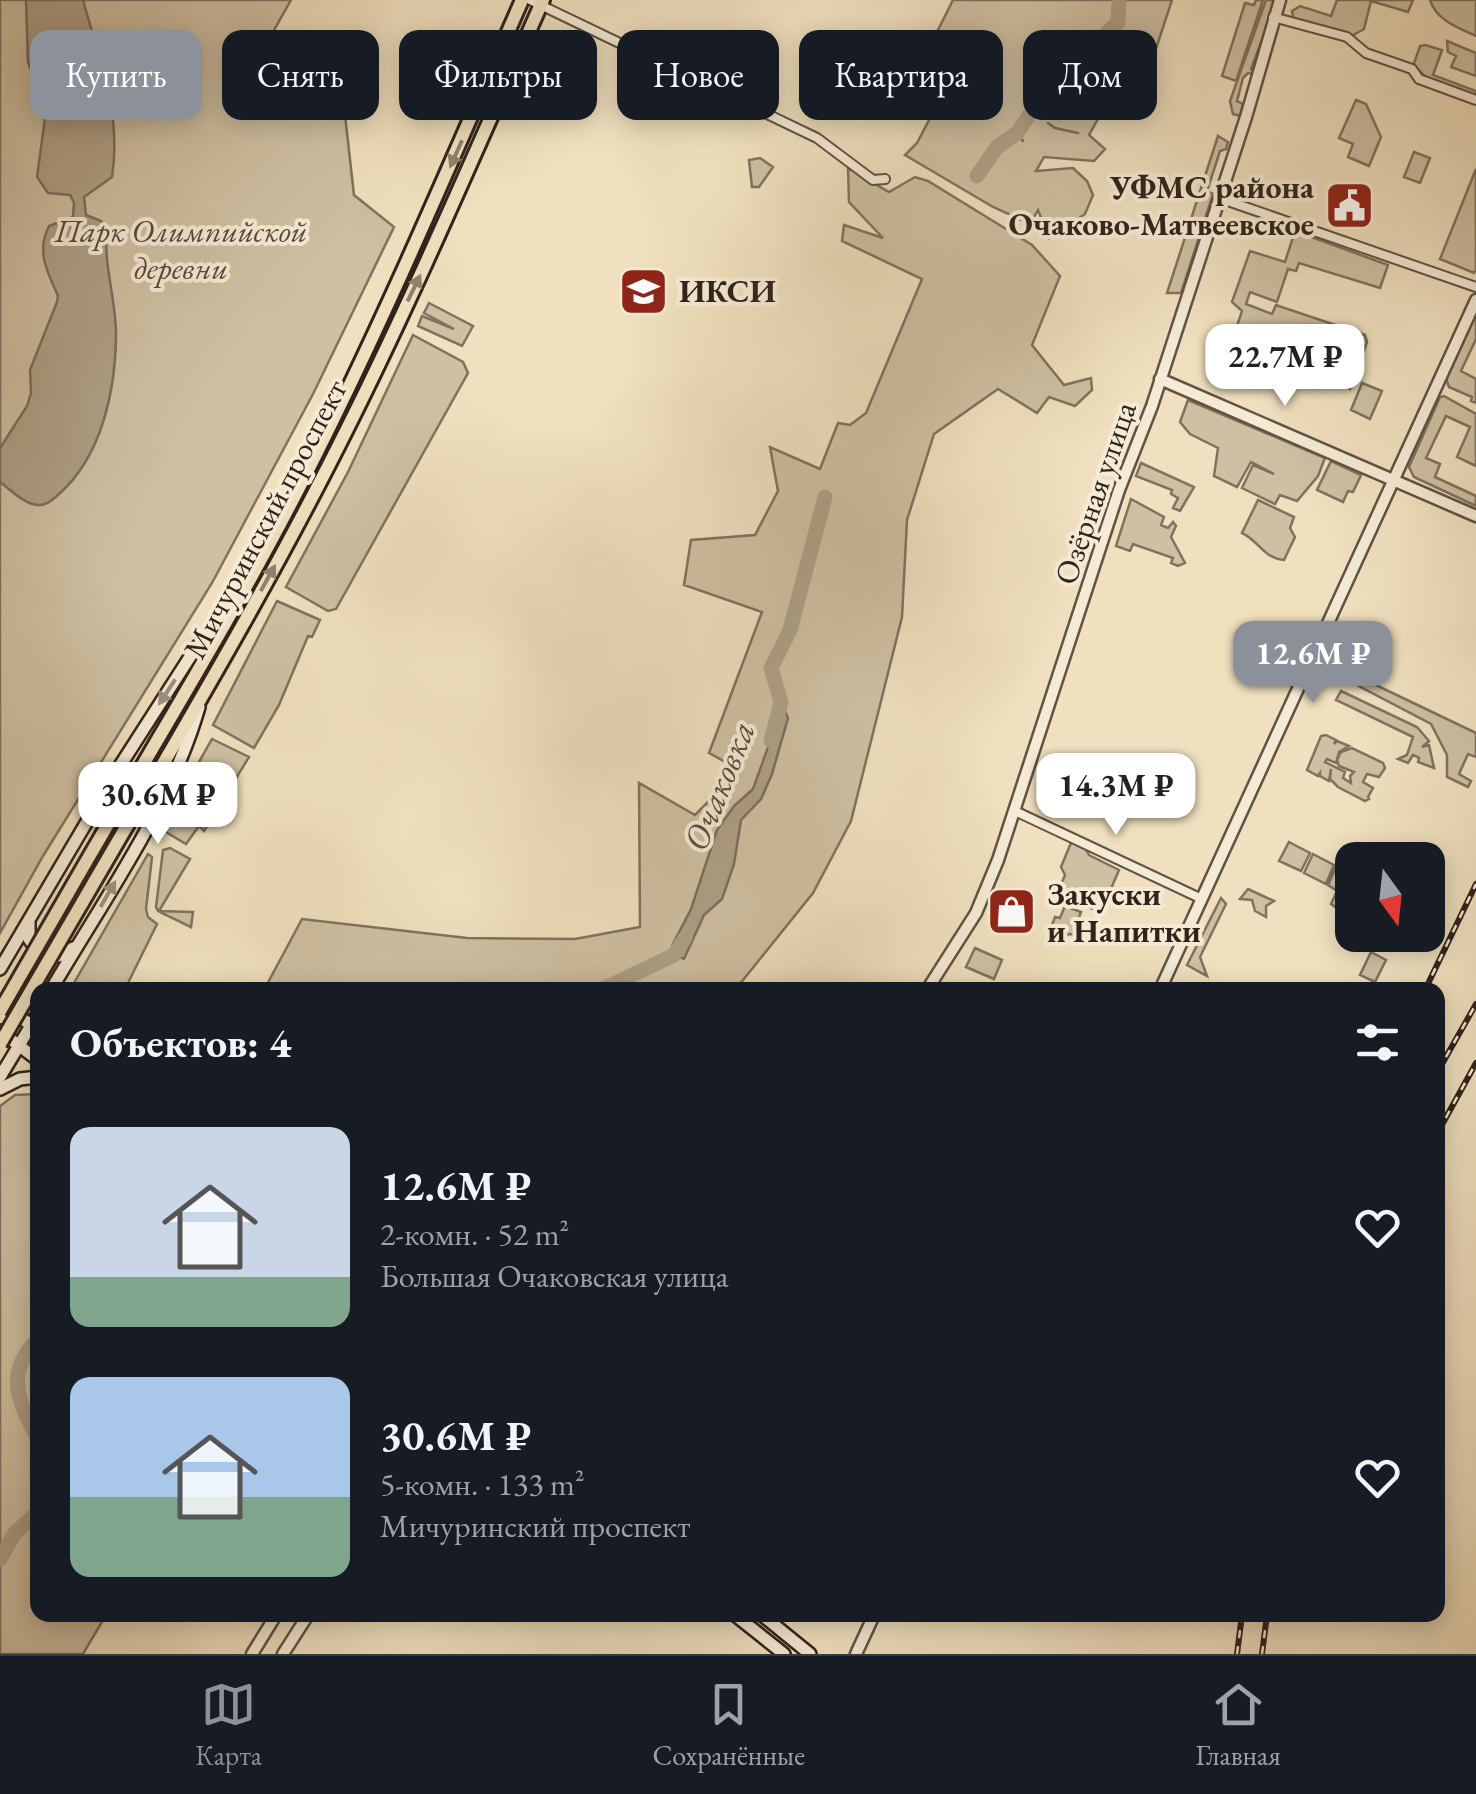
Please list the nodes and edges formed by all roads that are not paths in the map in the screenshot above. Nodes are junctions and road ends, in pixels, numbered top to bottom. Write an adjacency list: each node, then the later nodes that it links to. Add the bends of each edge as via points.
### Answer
1 (1280, 0): 3 (street, Озёрная улица)
2 (534, 1): 5 (street, via 817,138 873,180); 12 (main road, Мичуринский проспект, one-way to 12, via 306,475); 13 (main road, Мичуринский проспект, one-way to 2, via 348,426 431,254)
3 (1274, 17): 4 (street, via 1346,37 1366,53 1412,69 1419,80); 6 (street, Озёрная улица)
4 (1476, 100)
5 (885, 179)
6 (1219, 198): 7 (street); 9 (street, Озёрная улица)
7 (1476, 287)
8 (1476, 300): 10 (street)
9 (1160, 379): 10 (street); 14 (street, Озёрная улица)
10 (1395, 479): 11 (street); 15 (street)
11 (1476, 516)
12 (227, 616): 16 (main road, one-way to 16, via 195,649); 27 (main road, Мичуринский проспект, bridge)
13 (203, 693): 18 (main road, one-way to 13, via 188,748); 21 (main road, Мичуринский проспект, bridge)
14 (1014, 811): 15 (street); 23 (street, Озёрная улица, via 982,901)
15 (1202, 899): 24 (street)
16 (30, 918): 17 (main road); 18 (main road, via 29,939 40,954 58,956)
17 (19, 936): 19 (main road); 20 (main road)
18 (76, 946): 22 (main road)
19 (0, 957)
20 (0, 969)
21 (36, 982)
22 (58, 982)
23 (932, 982)
24 (1164, 982)
25 (30, 993): 31 (main road, Мичуринский проспект, bridge)
26 (0, 1001): 28 (main road)
27 (0, 1011)
28 (30, 1025)
29 (0, 1031): 32 (main road)
30 (30, 1032): 32 (main road)
31 (0, 1044)
32 (18, 1046): 33 (main road); 34 (main road)
33 (30, 1054)
34 (0, 1077)
35 (30, 1078): 36 (main road)
36 (0, 1090)
37 (272, 1622): 42 (street)
38 (304, 1622): 43 (street)
39 (744, 1622): 44 (main road)
40 (771, 1622): 45 (main road)
41 (871, 1622): 46 (street)
42 (252, 1654)
43 (283, 1654)
44 (784, 1654)
45 (810, 1654)
46 (856, 1654)

